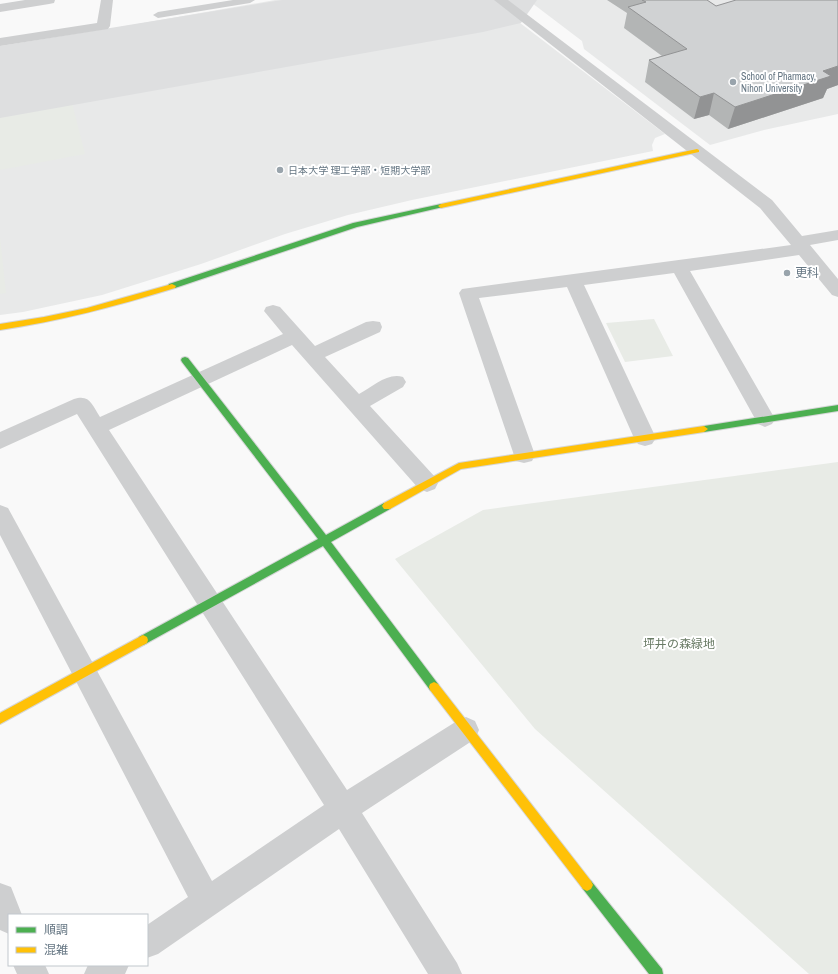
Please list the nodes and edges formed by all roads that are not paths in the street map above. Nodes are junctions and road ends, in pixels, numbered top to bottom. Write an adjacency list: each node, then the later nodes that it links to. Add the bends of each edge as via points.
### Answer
1 (50, 0): 6 (street)
2 (107, 0): 9 (street, via 103,26)
3 (173, 0): 7 (lane)
4 (250, 0): 7 (lane)
5 (500, 0): 10 (street)
6 (0, 8)
7 (169, 13): 8 (lane)
8 (158, 15)
9 (0, 42)
10 (697, 151): 12 (street, via 766,204); 17 (street, via 355,225 114,304)
11 (838, 235): 12 (street)
12 (801, 246): 13 (street); 15 (street)
13 (679, 267): 14 (street); 26 (street)
14 (573, 280): 28 (street); 30 (street, via 468,293)
15 (838, 291)
16 (273, 310): 19 (street)
17 (0, 327)
18 (373, 327): 20 (street)
19 (295, 336): 20 (street); 22 (street)
20 (312, 355): 24 (street)
21 (185, 360): 22 (street)
22 (199, 380): 27 (street); 33 (street)
23 (396, 382): 24 (street)
24 (356, 405): 31 (street)
25 (838, 408): 26 (street)
26 (765, 419): 28 (street)
27 (96, 427): 29 (street, via 81,404); 34 (street)
28 (645, 438): 30 (street)
29 (0, 440)
30 (524, 456): 31 (street, via 459,466)
31 (427, 483): 33 (street)
32 (0, 514): 35 (street)
33 (324, 540): 34 (street); 37 (street)
34 (209, 604): 35 (street); 38 (street)
35 (85, 671): 36 (street); 40 (street)
36 (0, 719)
37 (466, 730): 38 (street); 46 (street)
38 (343, 809): 40 (street); 45 (street)
39 (0, 898): 41 (street)
40 (207, 902): 42 (street)
41 (8, 917)
42 (148, 942)
43 (112, 966): 44 (street)
44 (100, 974)
45 (446, 974)
46 (657, 974)

